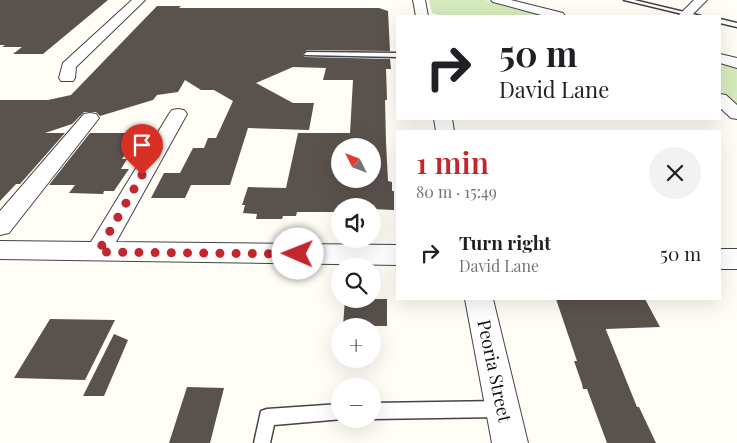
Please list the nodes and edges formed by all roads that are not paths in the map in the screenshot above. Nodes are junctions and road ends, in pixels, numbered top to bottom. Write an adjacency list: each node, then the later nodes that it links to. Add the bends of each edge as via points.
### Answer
1 (139, 0): 15 (street, via 68,66)
2 (419, 0): 6 (street)
3 (497, 0): 7 (street)
4 (627, 0): 8 (lane)
5 (701, 0): 8 (street)
6 (422, 15)
7 (555, 15)
8 (690, 15)
9 (721, 21): 10 (lane)
10 (737, 25)
11 (307, 54): 12 (lane)
12 (396, 55)
13 (721, 58): 14 (street)
14 (737, 63)
15 (67, 78)
16 (721, 100): 18 (street)
17 (178, 114): 22 (street)
18 (737, 114)
19 (79, 123): 20 (street)
20 (0, 227)
21 (0, 250): 22 (street)
22 (98, 252): 23 (street)
23 (396, 255)
24 (721, 259): 25 (street)
25 (737, 259)
26 (479, 300): 27 (street, Peoria Street)
27 (503, 409): 28 (lane); 31 (street, Peoria Street)
28 (381, 411)
29 (331, 413): 30 (lane, via 267,417)
30 (262, 443)
31 (510, 443)

